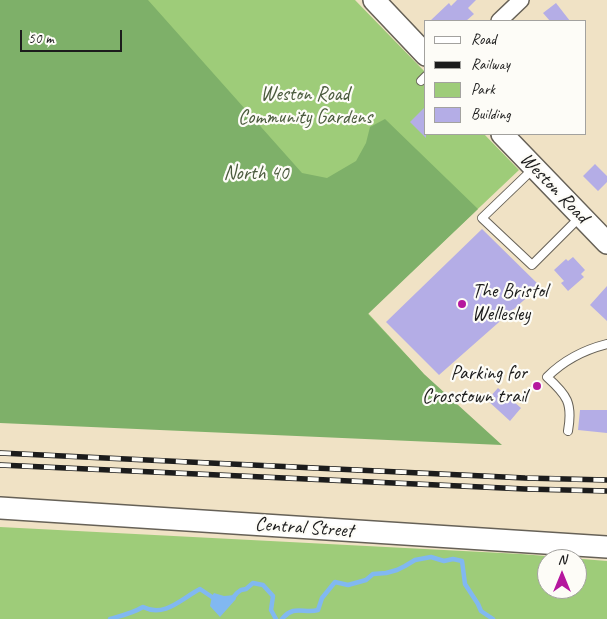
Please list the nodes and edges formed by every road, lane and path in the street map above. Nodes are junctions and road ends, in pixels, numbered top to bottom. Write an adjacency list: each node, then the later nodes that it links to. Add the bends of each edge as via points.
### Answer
1 (374, 0): 4 (main road)
2 (521, 0): 3 (street)
3 (500, 20)
4 (424, 53)
5 (503, 135): 6 (main road, Weston Road)
6 (535, 168): 7 (main road, Weston Road); 7 (lane, via 482,218 532,265)
7 (581, 216): 8 (main road, Weston Road)
8 (607, 243)
9 (607, 344): 10 (lane, via 573,357 547,377 567,398 570,414)
10 (568, 431)
11 (0, 508): 12 (main road, Central Street)
12 (607, 547)

